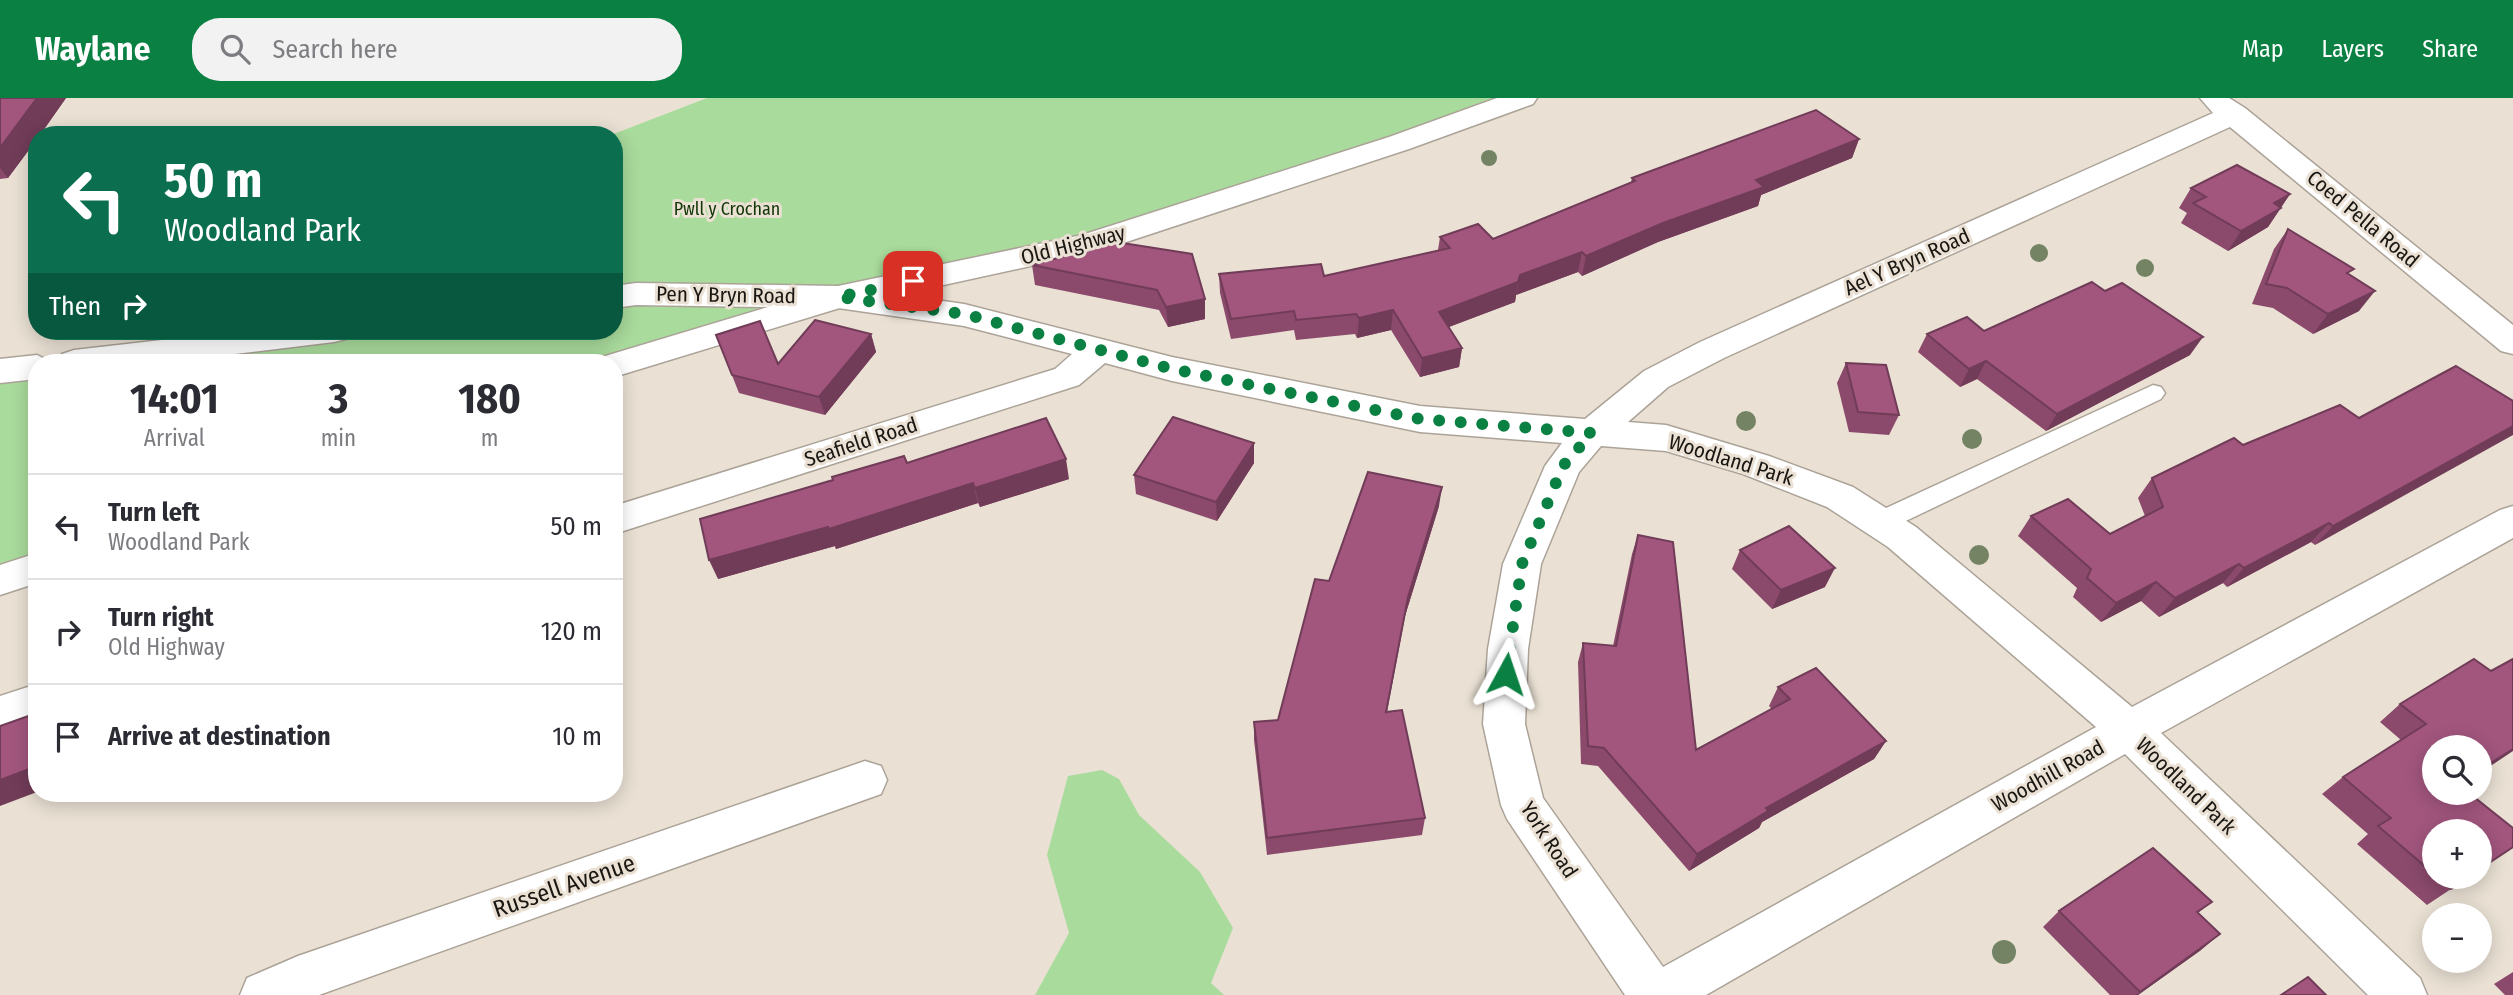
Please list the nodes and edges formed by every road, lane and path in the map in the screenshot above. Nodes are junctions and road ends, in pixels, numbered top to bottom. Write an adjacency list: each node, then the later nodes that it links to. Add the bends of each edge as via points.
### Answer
1 (1523, 98): 4 (street, Old Highway, via 1088,244)
2 (2223, 106): 6 (street, Coed Pella Road); 13 (street, Ael Y Bryn Road, via 1656,379)
3 (623, 296): 4 (street, Pen Y Bryn Road)
4 (838, 297): 7 (street, Woodland Park, via 964,314); 9 (street, Old Highway)
5 (259, 340): 8 (street)
6 (2513, 343)
7 (1099, 350): 13 (street, Woodland Park, via 1420,419); 14 (street, Seafield Road, via 1067,377)
8 (141, 354)
9 (623, 362)
10 (28, 368): 11 (street)
11 (0, 371)
12 (2153, 393): 16 (lane)
13 (1592, 433): 16 (street, Woodland Park, via 1666,438 1756,465 1840,497); 24 (street, York Road, via 1563,466 1522,564 1508,649 1504,724 1523,805)
14 (623, 517)
15 (2513, 520): 21 (street, Woodhill Road)
16 (1880, 522): 21 (street, Woodland Park)
17 (28, 571): 18 (street)
18 (0, 580)
19 (28, 705): 20 (street)
20 (0, 714)
21 (2129, 730): 25 (street, Woodhill Road); 26 (street, Woodland Park)
22 (865, 780): 23 (street, Russell Avenue, via 298,979)
23 (264, 995)
24 (1653, 995)
25 (1660, 995)
26 (2403, 995)

